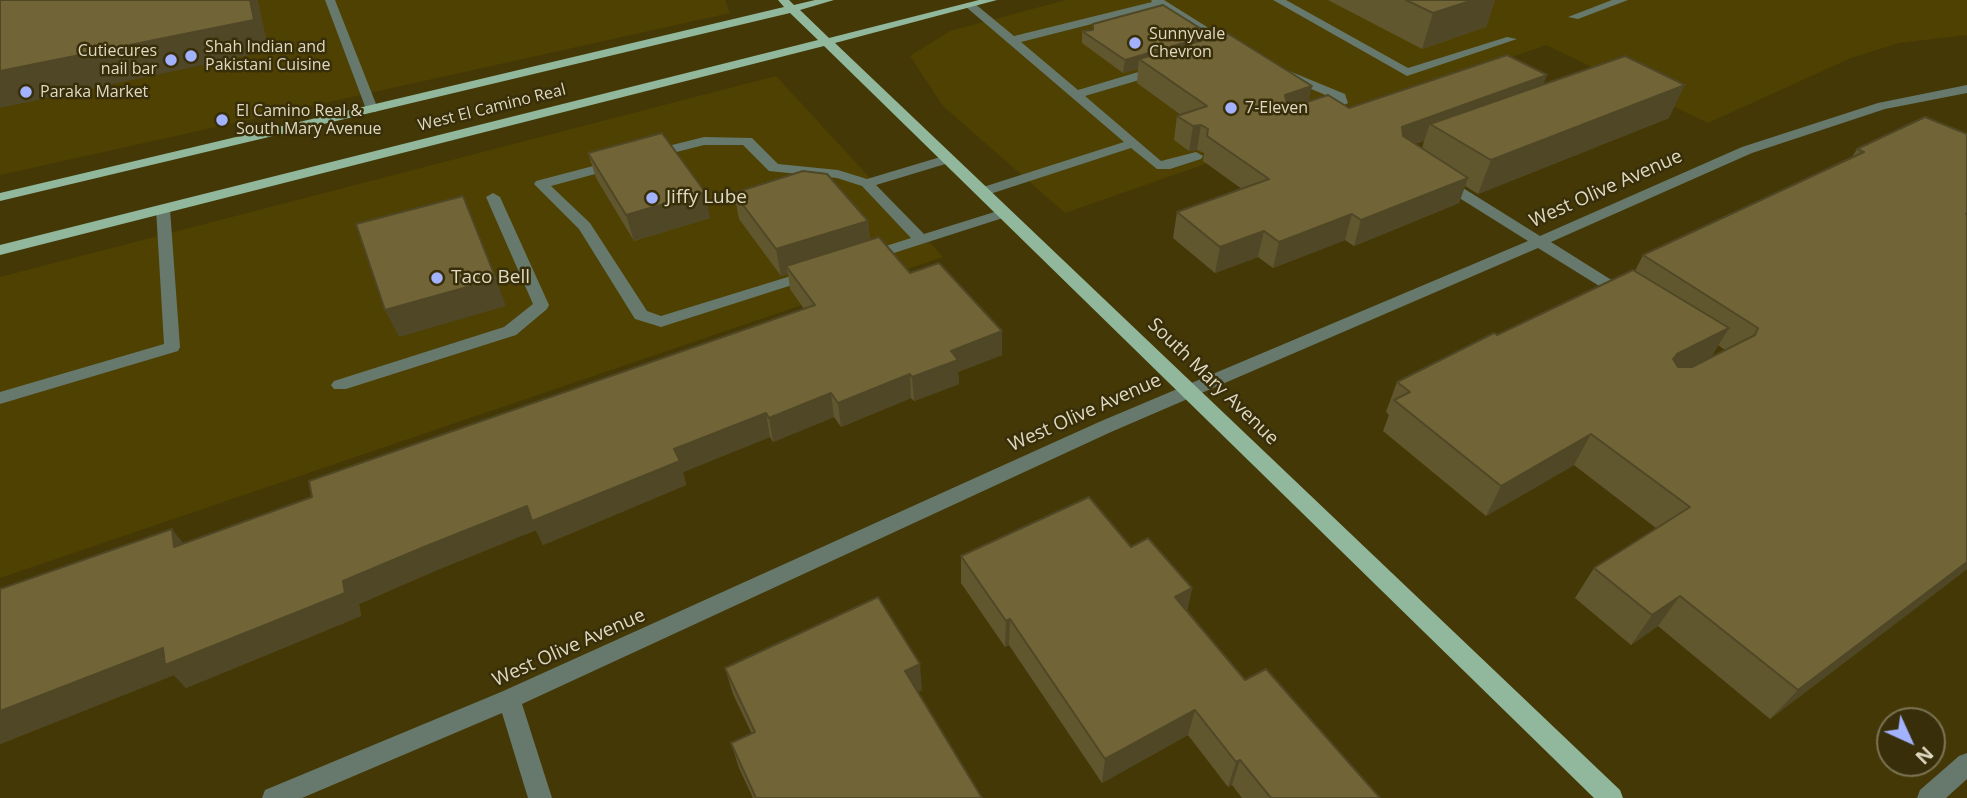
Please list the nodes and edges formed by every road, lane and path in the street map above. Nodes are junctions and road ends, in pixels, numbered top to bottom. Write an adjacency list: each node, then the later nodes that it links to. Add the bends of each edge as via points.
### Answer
1 (330, 0): 24 (street)
2 (830, 0): 7 (main road, West El Camino Real)
3 (992, 0): 8 (main road, West El Camino Real)
4 (1278, 0): 14 (street, via 1407,72)
5 (1623, 0): 10 (street)
6 (1158, 1): 9 (street); 17 (street)
7 (787, 4): 16 (main road, South Mary Avenue); 24 (main road, West El Camino Real)
8 (970, 5): 15 (street); 16 (main road, West El Camino Real)
9 (1120, 13): 11 (street); 12 (street)
10 (1574, 17)
11 (1135, 25)
12 (1069, 26): 13 (street); 15 (street)
13 (1087, 38)
14 (1511, 39)
15 (1014, 40): 23 (street)
16 (825, 42): 28 (main road, South Mary Avenue); 34 (main road, West El Camino Real)
17 (1233, 50)
18 (1124, 65): 21 (street)
19 (1175, 65): 21 (street)
20 (1278, 70): 25 (street, via 1341,97 1342,103)
21 (1140, 76): 23 (street)
22 (1967, 89): 37 (street, West Olive Avenue, via 1882,106 1746,150)
23 (1076, 95): 26 (street)
24 (372, 109): 32 (main road, West El Camino Real)
25 (1309, 117)
26 (1133, 143): 27 (street, via 1157,165); 31 (street)
27 (1196, 156)
28 (947, 159): 30 (street); 31 (main road, South Mary Avenue)
29 (1425, 171): 37 (street)
30 (867, 183): 36 (street); 40 (street, via 838,174 774,168 747,141 704,141 541,184 585,226 641,316 661,322)
31 (982, 192): 35 (main road, South Mary Avenue)
32 (0, 197)
33 (493, 197): 42 (street, via 541,305 510,331)
34 (163, 209): 38 (main road, West El Camino Real); 44 (street, via 173,348)
35 (1004, 214): 36 (street); 43 (main road, South Mary Avenue)
36 (922, 240): 39 (street)
37 (1539, 242): 41 (street); 43 (street, West Olive Avenue)
38 (0, 250)
39 (857, 260)
40 (831, 269)
41 (1633, 300)
42 (340, 385)
43 (1188, 390): 45 (street, West Olive Avenue); 49 (main road, South Mary Avenue)
44 (0, 398)
45 (509, 698): 47 (street, West Olive Avenue); 48 (street)
46 (1967, 764): 50 (street)
47 (274, 798)
48 (540, 798)
49 (1611, 798)
50 (1929, 798)

